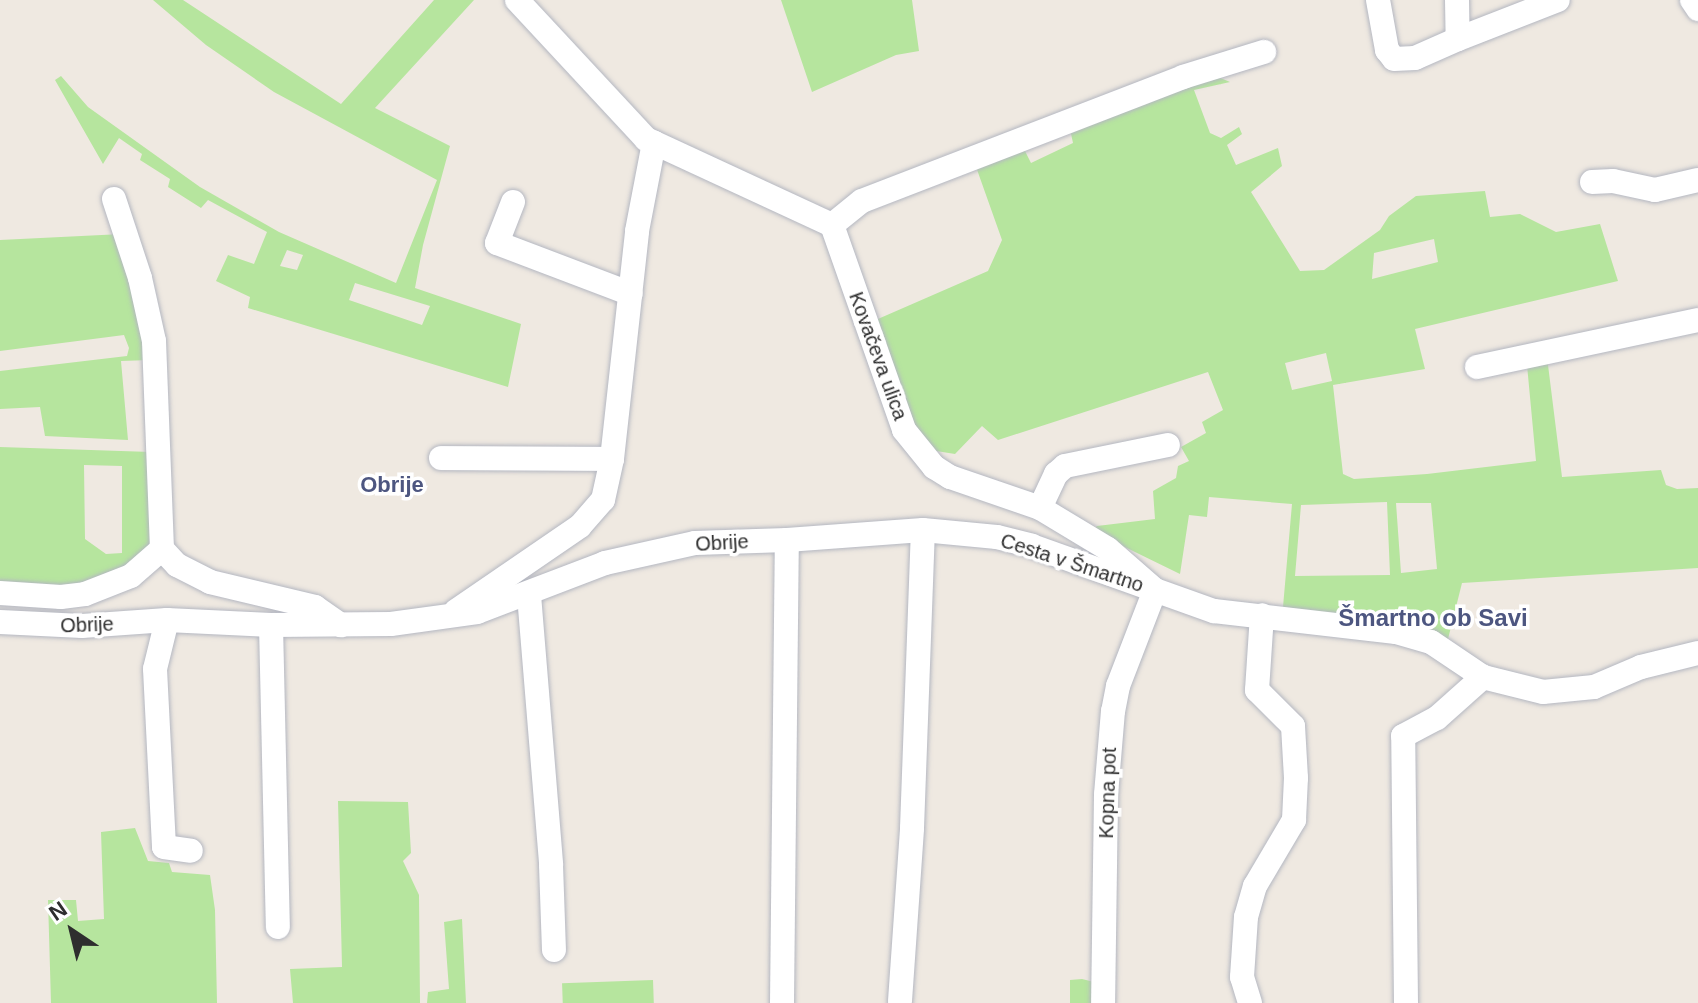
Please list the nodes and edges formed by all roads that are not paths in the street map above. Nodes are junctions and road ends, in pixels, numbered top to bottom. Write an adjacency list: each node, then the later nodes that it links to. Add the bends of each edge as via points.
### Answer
1 (517, 0): 9 (street)
2 (1378, 0): 7 (street, via 1387,50 1394,59 1415,58)
3 (1457, 0): 7 (street)
4 (1558, 0): 7 (street)
5 (1692, 0): 6 (street)
6 (1698, 9)
7 (1458, 39)
8 (1264, 52): 14 (street, via 1183,77 862,201)
9 (654, 143): 14 (street); 15 (street)
10 (1698, 180): 11 (street, via 1655,190)
11 (1592, 182)
12 (114, 199): 24 (street, via 154,341)
13 (513, 202): 15 (street, via 497,243)
14 (832, 225): 21 (street, Kovačeva ulica, via 904,430 934,467 950,477)
15 (631, 294): 20 (street)
16 (1698, 320): 17 (street)
17 (1477, 367)
18 (1168, 445): 21 (street, via 1065,466)
19 (441, 458): 20 (street)
20 (612, 459): 28 (street, via 603,500 580,526)
21 (1040, 508): 25 (street, Kovačeva ulica, via 1108,549)
22 (923, 530): 23 (street, Obrije); 25 (street, Cesta v Šmartno, via 1032,546); 39 (street)
23 (787, 540): 27 (street, Obrije, via 682,546 605,563); 40 (street)
24 (162, 549): 26 (street, via 131,576 85,594); 33 (street, via 177,565 210,582 315,607)
25 (1155, 590): 29 (street, Cesta v Šmartno, via 1214,611); 41 (street, Kopna pot, via 1113,711 1106,795)
26 (0, 593)
27 (529, 595): 28 (street, Obrije); 38 (street)
28 (451, 615): 33 (street, Obrije)
29 (1262, 615): 35 (street, Cesta v Šmartno, via 1396,632 1431,642); 42 (street, via 1257,690 1293,726 1296,778 1294,820 1255,886 1246,917 1242,977)
30 (167, 620): 31 (street, Obrije, via 82,626); 32 (street, Obrije); 36 (street, via 155,669 164,847)
31 (0, 622)
32 (271, 625): 33 (street, Obrije); 37 (street)
33 (341, 625)
34 (1698, 653): 35 (street, Cesta v Šmartno, via 1641,667 1594,687 1543,692)
35 (1483, 677): 43 (street, via 1437,718 1403,736)
36 (191, 851)
37 (278, 927)
38 (554, 950)
39 (900, 1001)
40 (782, 1003)
41 (1103, 1003)
42 (1250, 1003)
43 (1406, 1003)

